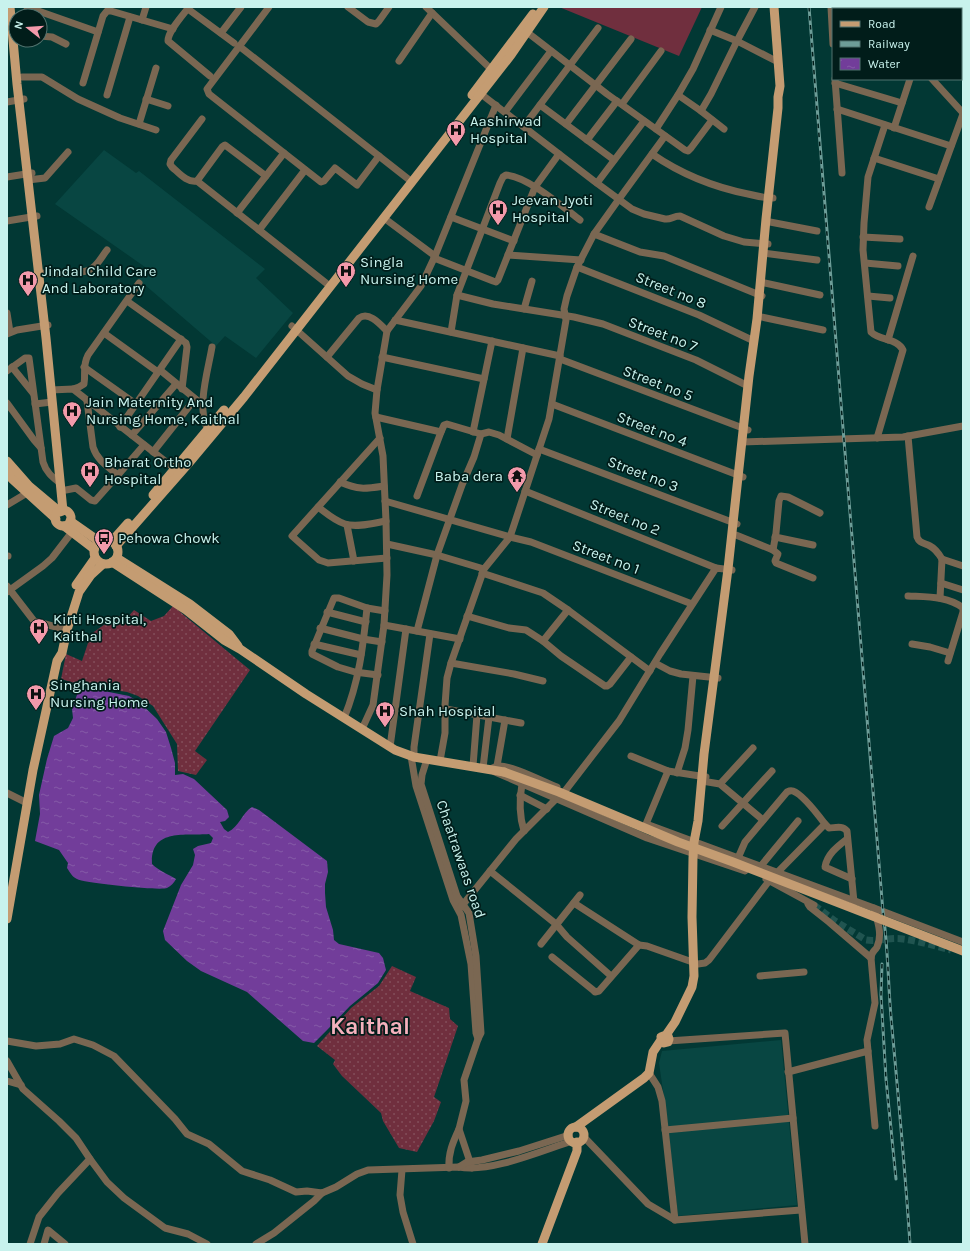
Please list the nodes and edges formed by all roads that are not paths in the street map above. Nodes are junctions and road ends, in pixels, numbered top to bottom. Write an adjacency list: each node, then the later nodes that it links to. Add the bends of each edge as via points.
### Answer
1 (27, 7): 23 (street)
2 (146, 7): 17 (street)
3 (241, 7): 24 (street)
4 (269, 7): 29 (street)
5 (348, 7): 6 (street, via 368,22 376,24)
6 (389, 7)
7 (426, 7): 15 (street)
8 (538, 7): 22 (main road)
9 (544, 7): 22 (main road)
10 (721, 7): 21 (street)
11 (755, 7): 27 (street)
12 (774, 7): 35 (main road)
13 (831, 7): 18 (street)
14 (188, 8): 20 (street); 24 (street)
15 (432, 13): 34 (street); 38 (street)
16 (130, 16): 17 (street); 23 (street, via 107,10); 47 (street)
17 (142, 20): 20 (street)
18 (832, 26)
19 (598, 28): 36 (street)
20 (172, 29): 40 (street, via 168,42)
21 (710, 30): 27 (street); 48 (street)
22 (525, 31): 32 (street); 38 (main road)
23 (98, 32): 44 (street)
24 (220, 33): 29 (street)
25 (48, 37): 28 (street)
26 (631, 39): 45 (street)
27 (737, 41): 35 (street); 58 (street)
28 (66, 44)
29 (236, 45): 76 (street, via 207,92); 79 (street)
30 (15, 48): 49 (main road)
31 (19, 48): 39 (main road)
32 (551, 51): 36 (street); 59 (street)
33 (661, 51): 52 (street)
34 (399, 61)
35 (778, 62): 92 (main road, via 783,101)
36 (570, 65): 45 (street); 55 (street)
37 (156, 68): 50 (street)
38 (494, 72): 46 (main road); 88 (main road)
39 (22, 76): 49 (main road); 64 (street, via 42,77 78,99)
40 (210, 76)
41 (910, 80): 53 (street)
42 (933, 80): 60 (street)
43 (835, 81): 53 (street); 57 (street)
44 (84, 84)
45 (596, 85): 52 (street); 65 (street)
46 (481, 94): 54 (street); 88 (main road)
47 (107, 95)
48 (678, 95): 58 (street); 69 (street)
49 (21, 99): 51 (street); 86 (main road)
50 (146, 99): 56 (street); 64 (street)
51 (7, 102)
52 (620, 102): 63 (street); 73 (street)
53 (902, 103): 68 (street)
54 (496, 105): 59 (street); 97 (street)
55 (540, 105): 65 (street); 67 (street)
56 (168, 106)
57 (837, 109): 66 (street); 83 (street)
58 (701, 111): 62 (street)
59 (505, 112): 67 (street)
60 (963, 113): 74 (street)
61 (202, 119): 89 (street, via 170,164 187,180)
62 (712, 120): 70 (street); 72 (street, via 688,151)
63 (644, 121): 69 (street); 81 (street)
64 (139, 124): 71 (street)
65 (566, 124): 73 (street)
66 (885, 125): 68 (street); 80 (street)
67 (524, 126): 77 (street)
68 (894, 128): 74 (street)
69 (656, 129): 72 (street)
70 (724, 129)
71 (156, 130)
72 (665, 136): 78 (street)
73 (587, 140): 81 (street)
74 (951, 146): 87 (street)
75 (68, 152): 86 (street, via 45,178)
76 (284, 153): 82 (street); 84 (street)
77 (559, 154): 90 (street); 91 (street)
78 (652, 154): 92 (street, via 669,166 698,180 729,190); 93 (street)
79 (379, 156): 82 (street, via 357,185 336,168 323,182); 88 (street)
80 (874, 158): 87 (street); 106 (street, via 868,177)
81 (614, 160): 90 (street)
82 (305, 170): 103 (street)
83 (842, 173)
84 (266, 176): 89 (street, via 225,145); 95 (street)
85 (7, 177): 86 (street)
86 (30, 177): 96 (main road)
87 (939, 179): 94 (street)
88 (410, 180): 98 (main road); 111 (main road)
89 (197, 182): 95 (street)
90 (598, 183): 93 (street)
91 (535, 187): 99 (street); 102 (street, via 515,176 503,177); 108 (street)
92 (771, 198): 101 (main road); 109 (main road)
93 (619, 199): 105 (street); 109 (street, via 644,214 668,220 680,216 724,236 744,242)
94 (929, 207)
95 (237, 213): 103 (street)
96 (34, 216): 100 (street); 122 (main road)
97 (451, 217): 102 (street); 115 (street)
98 (384, 218): 111 (main road); 115 (street)
99 (580, 220)
100 (7, 221)
101 (770, 222): 104 (street); 109 (main road)
102 (483, 229): 108 (street); 121 (street)
103 (258, 230): 125 (street)
104 (816, 231)
105 (594, 234): 116 (street); 129 (street, via 640,252 664,256)
106 (863, 237): 107 (street); 118 (street)
107 (900, 239)
108 (514, 241): 113 (street)
109 (766, 243): 112 (main road)
110 (107, 250): 122 (street, via 90,269 80,272)
111 (354, 252): 125 (main road); 139 (main road)
112 (765, 253): 117 (street); 126 (main road)
113 (508, 255): 116 (street); 121 (street, via 496,282)
114 (913, 256): 146 (street)
115 (434, 257): 121 (street); 137 (street, via 421,286)
116 (581, 260): 120 (street)
117 (817, 260)
118 (865, 263): 119 (street); 130 (street)
119 (898, 266)
120 (577, 267): 135 (street, via 565,302); 148 (street, Street no 8, via 699,315)
121 (466, 271): 127 (street)
122 (41, 273): 138 (main road)
123 (532, 281): 133 (street)
124 (139, 283): 132 (street)
125 (326, 283): 139 (main road)
126 (762, 283): 128 (street); 129 (main road)
127 (457, 295): 133 (street, Street no 7); 142 (street)
128 (820, 295)
129 (761, 296): 136 (main road)
130 (868, 296): 131 (street); 146 (street, via 871,332)
131 (890, 298)
132 (127, 301): 144 (street); 145 (street)
133 (524, 309): 135 (street, Street no 7)
134 (7, 313): 143 (street)
135 (566, 316): 153 (street); 159 (street, Street no 7, via 602,324 664,346)
136 (759, 317): 140 (street); 148 (main road); 175 (main road)
137 (395, 320): 141 (street); 142 (street, Street no 5)
138 (47, 325): 143 (street); 161 (main road)
139 (294, 328): 151 (street); 174 (main road); 190 (main road, via 244,397)
140 (823, 330)
141 (387, 331): 151 (street, via 370,316 362,316); 152 (street)
142 (451, 332): 147 (street, Street no 5)
143 (8, 333)
144 (104, 333): 154 (street, via 88,355); 156 (street)
145 (181, 339): 156 (street); 158 (street, via 187,345)
146 (888, 340): 182 (street, via 900,346 902,350)
147 (492, 341): 150 (street, Street no 5); 157 (street)
148 (754, 341): 159 (main road)
149 (212, 347): 165 (street)
150 (523, 348): 153 (street, Street no 5); 183 (street)
151 (327, 357): 162 (street, via 348,376)
152 (382, 357): 157 (street); 162 (street)
153 (560, 358): 170 (street); 175 (street, Street no 5)
154 (84, 367): 160 (street, via 84,384); 169 (street)
155 (9, 369): 163 (street); 163 (street, via 28,358)
156 (159, 371): 158 (street); 169 (street)
157 (484, 379): 177 (street)
158 (179, 386): 165 (street); 179 (street)
159 (748, 386): 175 (main road)
160 (73, 389): 161 (street); 164 (street)
161 (53, 390): 166 (main road); 195 (main road)
162 (377, 390): 171 (street)
163 (33, 393): 168 (street)
164 (87, 401): 173 (street); 192 (street, via 95,453)
165 (199, 401): 174 (street); 187 (street)
166 (52, 402): 168 (street); 195 (main road)
167 (7, 403): 186 (street)
168 (35, 404): 186 (street)
169 (136, 404): 173 (street)
170 (552, 404): 188 (street); 193 (street, Street no 4)
171 (376, 417): 176 (street); 181 (street)
172 (963, 426): 180 (street)
173 (120, 427): 179 (street)
174 (208, 430): 190 (main road)
175 (746, 430): 184 (main road)
176 (441, 432): 177 (street, Street no 3, via 447,424); 199 (street)
177 (473, 432): 178 (street, Street no 3)
178 (481, 434): 183 (street, Street no 3, via 489,432); 205 (street)
179 (132, 435): 185 (street)
180 (908, 436): 182 (street); 220 (street, via 917,537 920,542 932,547)
181 (380, 438): 194 (street); 196 (street)
182 (877, 438): 184 (street)
183 (506, 439): 188 (street, Street no 3)
184 (744, 442): 193 (main road)
185 (144, 445): 187 (street); 192 (street)
186 (41, 448): 195 (street, via 45,469)
187 (153, 452): 190 (street)
188 (538, 452): 197 (street); 207 (street, Street no 3)
189 (7, 461): 204 (main road)
190 (178, 471): 213 (main road)
191 (7, 472): 198 (main road)
192 (118, 475): 195 (street, via 95,501 76,488)
193 (741, 477): 207 (main road)
194 (340, 482): 196 (street, via 354,488); 202 (street)
195 (63, 486): 204 (main road)
196 (384, 486): 200 (street)
197 (525, 491): 211 (street); 223 (street, Street no 2)
198 (27, 493): 201 (street); 204 (main road)
199 (417, 496)
200 (385, 501): 205 (street, Street no 1); 206 (street)
201 (7, 505)
202 (318, 507): 208 (street); 221 (street, via 293,534 293,538 319,560 328,564)
203 (820, 513): 212 (street, via 781,496)
204 (63, 517): 209 (main road); 217 (main road)
205 (450, 519): 211 (street, Street no 1); 218 (street)
206 (386, 521): 208 (street); 214 (street)
207 (735, 523): 210 (main road); 224 (main road)
208 (347, 525): 221 (street)
209 (72, 532): 217 (main road); 228 (street, via 43,566)
210 (736, 535): 216 (street); 224 (main road)
211 (510, 537): 225 (street); 232 (street, Street no 1, via 531,542)
212 (776, 537): 215 (street); 216 (street)
213 (114, 543): 217 (main road, via 107,540); 217 (main road, via 118,553)
214 (387, 544): 218 (street); 219 (street)
215 (813, 545)
216 (773, 550): 226 (street, via 778,554 776,563)
217 (103, 555): 242 (main road, via 79,592); 266 (main road, via 175,598 190,604 229,634 240,650)
218 (437, 555): 225 (street); 243 (street)
219 (387, 558): 221 (street); 235 (street)
220 (942, 559): 222 (street); 227 (street)
221 (354, 561)
222 (963, 566)
223 (716, 568): 224 (street, Street no 2); 232 (street)
224 (730, 569): 261 (main road)
225 (483, 571): 234 (street, via 543,593); 237 (street)
226 (813, 578)
227 (941, 583): 229 (street); 231 (street)
228 (8, 589): 242 (street, via 34,621)
229 (963, 590)
230 (908, 596): 231 (street)
231 (940, 598): 251 (street, via 963,608)
232 (692, 604): 256 (street)
233 (368, 608): 235 (street); 236 (street, via 336,598 332,599); 238 (street)
234 (568, 610): 247 (street); 253 (street)
235 (385, 611): 239 (street)
236 (327, 612): 238 (street); 240 (street)
237 (468, 616): 246 (street); 247 (street, via 509,628 526,630)
238 (366, 622): 245 (street)
239 (384, 625): 241 (street); 248 (street)
240 (320, 628): 245 (street); 249 (street)
241 (406, 629): 243 (street); 270 (street)
242 (64, 630): 288 (main road, via 55,653 57,661)
243 (417, 631): 244 (street)
244 (430, 634): 246 (street); 272 (street)
245 (363, 639): 248 (street); 252 (street)
246 (460, 639): 255 (street)
247 (542, 641): 253 (street, via 605,686 610,684)
248 (382, 642): 259 (street)
249 (314, 644): 252 (street); 258 (street, via 312,654 338,667)
250 (912, 644): 251 (street)
251 (950, 653): 254 (street)
252 (361, 655): 258 (street)
253 (630, 657): 257 (street)
254 (948, 661)
255 (451, 662): 262 (street); 263 (street, via 447,678)
256 (655, 663): 257 (street); 260 (street, via 670,671)
257 (650, 671): 284 (street, via 619,721)
258 (359, 673): 259 (street); 266 (street)
259 (378, 675): 269 (street, via 373,705)
260 (693, 676): 261 (street); 280 (street, via 685,748)
261 (716, 678): 281 (main road)
262 (543, 681)
263 (446, 709): 264 (street); 275 (street)
264 (477, 715): 265 (street); 276 (street)
265 (489, 717): 267 (street); 277 (street)
266 (344, 718): 269 (main road)
267 (505, 720): 268 (street); 277 (street)
268 (521, 723)
269 (362, 729): 270 (main road)
270 (390, 747): 272 (main road)
271 (753, 748): 283 (street)
272 (412, 756): 274 (main road); 310 (street, via 416,786 444,874 453,900)
273 (631, 756): 279 (street)
274 (427, 759): 275 (main road); 310 (street, Chaatrawaas road, via 422,784)
275 (440, 761): 276 (main road)
276 (473, 766): 277 (main road)
277 (493, 769): 282 (street, via 500,775); 284 (street, via 503,766); 316 (main road, bridge, via 559,792 678,842)
278 (772, 770): 289 (street)
279 (668, 771): 280 (street); 293 (street)
280 (676, 773): 281 (street)
281 (704, 779): 283 (street); 298 (main road)
282 (522, 784): 286 (street); 287 (street)
283 (720, 784): 289 (street)
284 (566, 791): 293 (street)
285 (7, 793): 288 (street)
286 (520, 795): 290 (street); 296 (street)
287 (556, 799): 290 (street); 299 (street, via 647,838)
288 (27, 803): 306 (main road)
289 (742, 803): 291 (street); 295 (street)
290 (547, 809): 296 (street)
291 (763, 820): 294 (street, via 786,792 793,791); 300 (street, via 745,842)
292 (798, 821): 301 (street)
293 (646, 824): 298 (street)
294 (825, 824): 297 (street, via 829,828 845,828 848,833); 303 (street)
295 (722, 826)
296 (524, 832): 302 (street)
297 (847, 839): 304 (street); 304 (street, via 831,852 825,867)
298 (697, 843): 299 (main road); 300 (street)
299 (696, 855): 305 (street); 319 (main road)
300 (738, 858): 301 (street)
301 (760, 867): 303 (street)
302 (490, 871): 310 (street); 313 (street)
303 (778, 873): 305 (street); 308 (street)
304 (852, 879): 308 (street)
305 (769, 881): 318 (street, via 811,903 810,907); 319 (street, via 709,960 704,964)
306 (9, 891): 312 (main road)
307 (580, 895): 309 (street)
308 (854, 902): 311 (street)
309 (574, 903): 313 (street); 315 (street)
310 (461, 907): 333 (street, via 471,964 478,1039 464,1080 466,1101)
311 (874, 908): 316 (street); 318 (street, via 879,937)
312 (7, 919)
313 (556, 924): 314 (street); 321 (street)
314 (541, 944)
315 (639, 945): 319 (street); 321 (street)
316 (960, 947)
317 (552, 958): 321 (street, via 595,992 599,991)
318 (871, 958): 325 (street, via 875,1003 867,1040)
319 (696, 964): 323 (main road, via 692,987)
320 (804, 972): 322 (street)
321 (611, 976)
322 (760, 976)
323 (666, 1039): 327 (street, via 785,1032); 328 (main road, via 653,1052)
324 (7, 1042): 340 (street, via 36,1046 60,1044 74,1039 93,1045 114,1056 187,1134 209,1144 242,1171 296,1192)
325 (868, 1051): 327 (street); 332 (street)
326 (7, 1061): 330 (street)
327 (788, 1072): 331 (street)
328 (650, 1074): 334 (street, via 660,1094); 335 (main road)
329 (7, 1081): 330 (street)
330 (21, 1085): 336 (street, via 76,1138)
331 (793, 1118): 334 (street); 341 (street)
332 (875, 1126)
333 (459, 1129): 337 (street); 338 (street, via 451,1146)
334 (665, 1130): 342 (street)
335 (577, 1135): 337 (street, via 499,1164); 342 (street, via 648,1204); 349 (main road, via 577,1151)
336 (90, 1159): 343 (street, via 39,1217); 346 (street, via 107,1182 124,1198 165,1228 188,1234)
337 (472, 1165): 338 (street, via 467,1162 459,1167)
338 (449, 1168): 339 (street)
339 (402, 1170): 340 (street, via 368,1170); 348 (street, via 400,1195)
340 (322, 1192): 347 (street, via 314,1202)
341 (801, 1210): 342 (street); 350 (street)
342 (675, 1220)
343 (30, 1244)
344 (44, 1244): 345 (street, via 48,1230)
345 (65, 1244)
346 (207, 1244)
347 (256, 1244)
348 (413, 1244)
349 (542, 1244)
350 (805, 1244)

